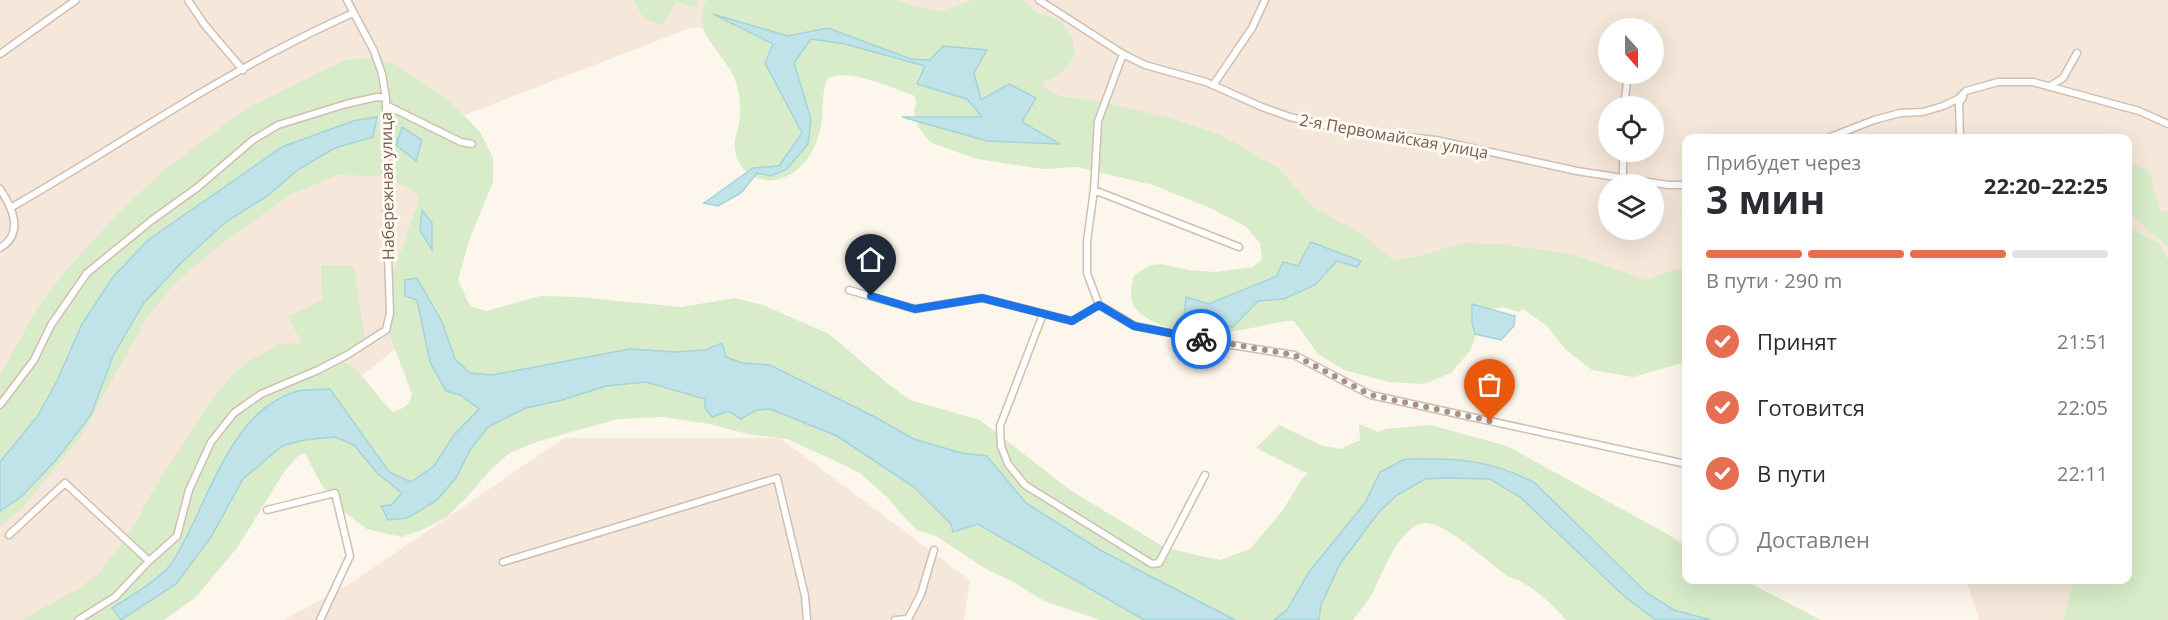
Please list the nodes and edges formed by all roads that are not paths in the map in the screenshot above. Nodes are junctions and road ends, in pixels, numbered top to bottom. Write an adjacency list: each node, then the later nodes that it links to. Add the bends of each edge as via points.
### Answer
1 (76, 0): 8 (street)
2 (188, 0): 10 (street)
3 (347, 0): 6 (street)
4 (1040, 0): 9 (street, 2-я Первомайская улица)
5 (1265, 0): 11 (street, via 1252,28)
6 (353, 13): 10 (street); 14 (street, via 374,51)
7 (2077, 53): 12 (street, via 2063,78)
8 (0, 54)
9 (1123, 54): 11 (street, 2-я Первомайская улица, via 1145,65); 23 (street, via 1098,122)
10 (243, 70): 24 (street)
11 (1214, 84): 19 (street, 2-я Первомайская улица, via 1262,107 1321,125 1436,140)
12 (2050, 86): 13 (street, via 1998,82); 15 (street, via 2139,111)
13 (1966, 91): 16 (street, via 1943,106 1900,113); 17 (street, via 1959,103)
14 (386, 102): 18 (street, via 461,142); 30 (street, Набережная улица, via 377,97 346,104 278,125 253,140 87,273 51,325 34,360); 36 (street, Набережная улица, via 390,313 386,330 338,360 261,394 234,413 211,442 189,490 177,536)
15 (2168, 124)
16 (1838, 134)
17 (1960, 134)
18 (472, 144)
19 (1598, 175)
20 (1664, 184): 21 (street, 2-я Первомайская улица)
21 (1682, 185)
22 (0, 189): 24 (street)
23 (1094, 190): 25 (street); 28 (street, via 1087,273)
24 (12, 207): 26 (street, via 14,230)
25 (1239, 247)
26 (0, 248)
27 (849, 290): 29 (street, via 915,309 982,298)
28 (1099, 305): 29 (street, via 1072,321); 31 (street, via 1134,326 1294,355 1371,395)
29 (1043, 314): 32 (street, via 1000,426 1001,446 1008,464 1025,485 1152,564 1159,563)
30 (0, 405)
31 (1682, 463)
32 (1205, 475)
33 (267, 510): 39 (street, via 335,493 350,556)
34 (9, 535): 36 (street, via 65,483)
35 (934, 550): 42 (street, via 921,594)
36 (149, 561): 38 (street, Набережная улица, via 115,597)
37 (503, 562): 40 (street, via 777,478 805,596)
38 (78, 620)
39 (320, 620)
40 (807, 620)
41 (895, 620): 42 (street)
42 (908, 620)

